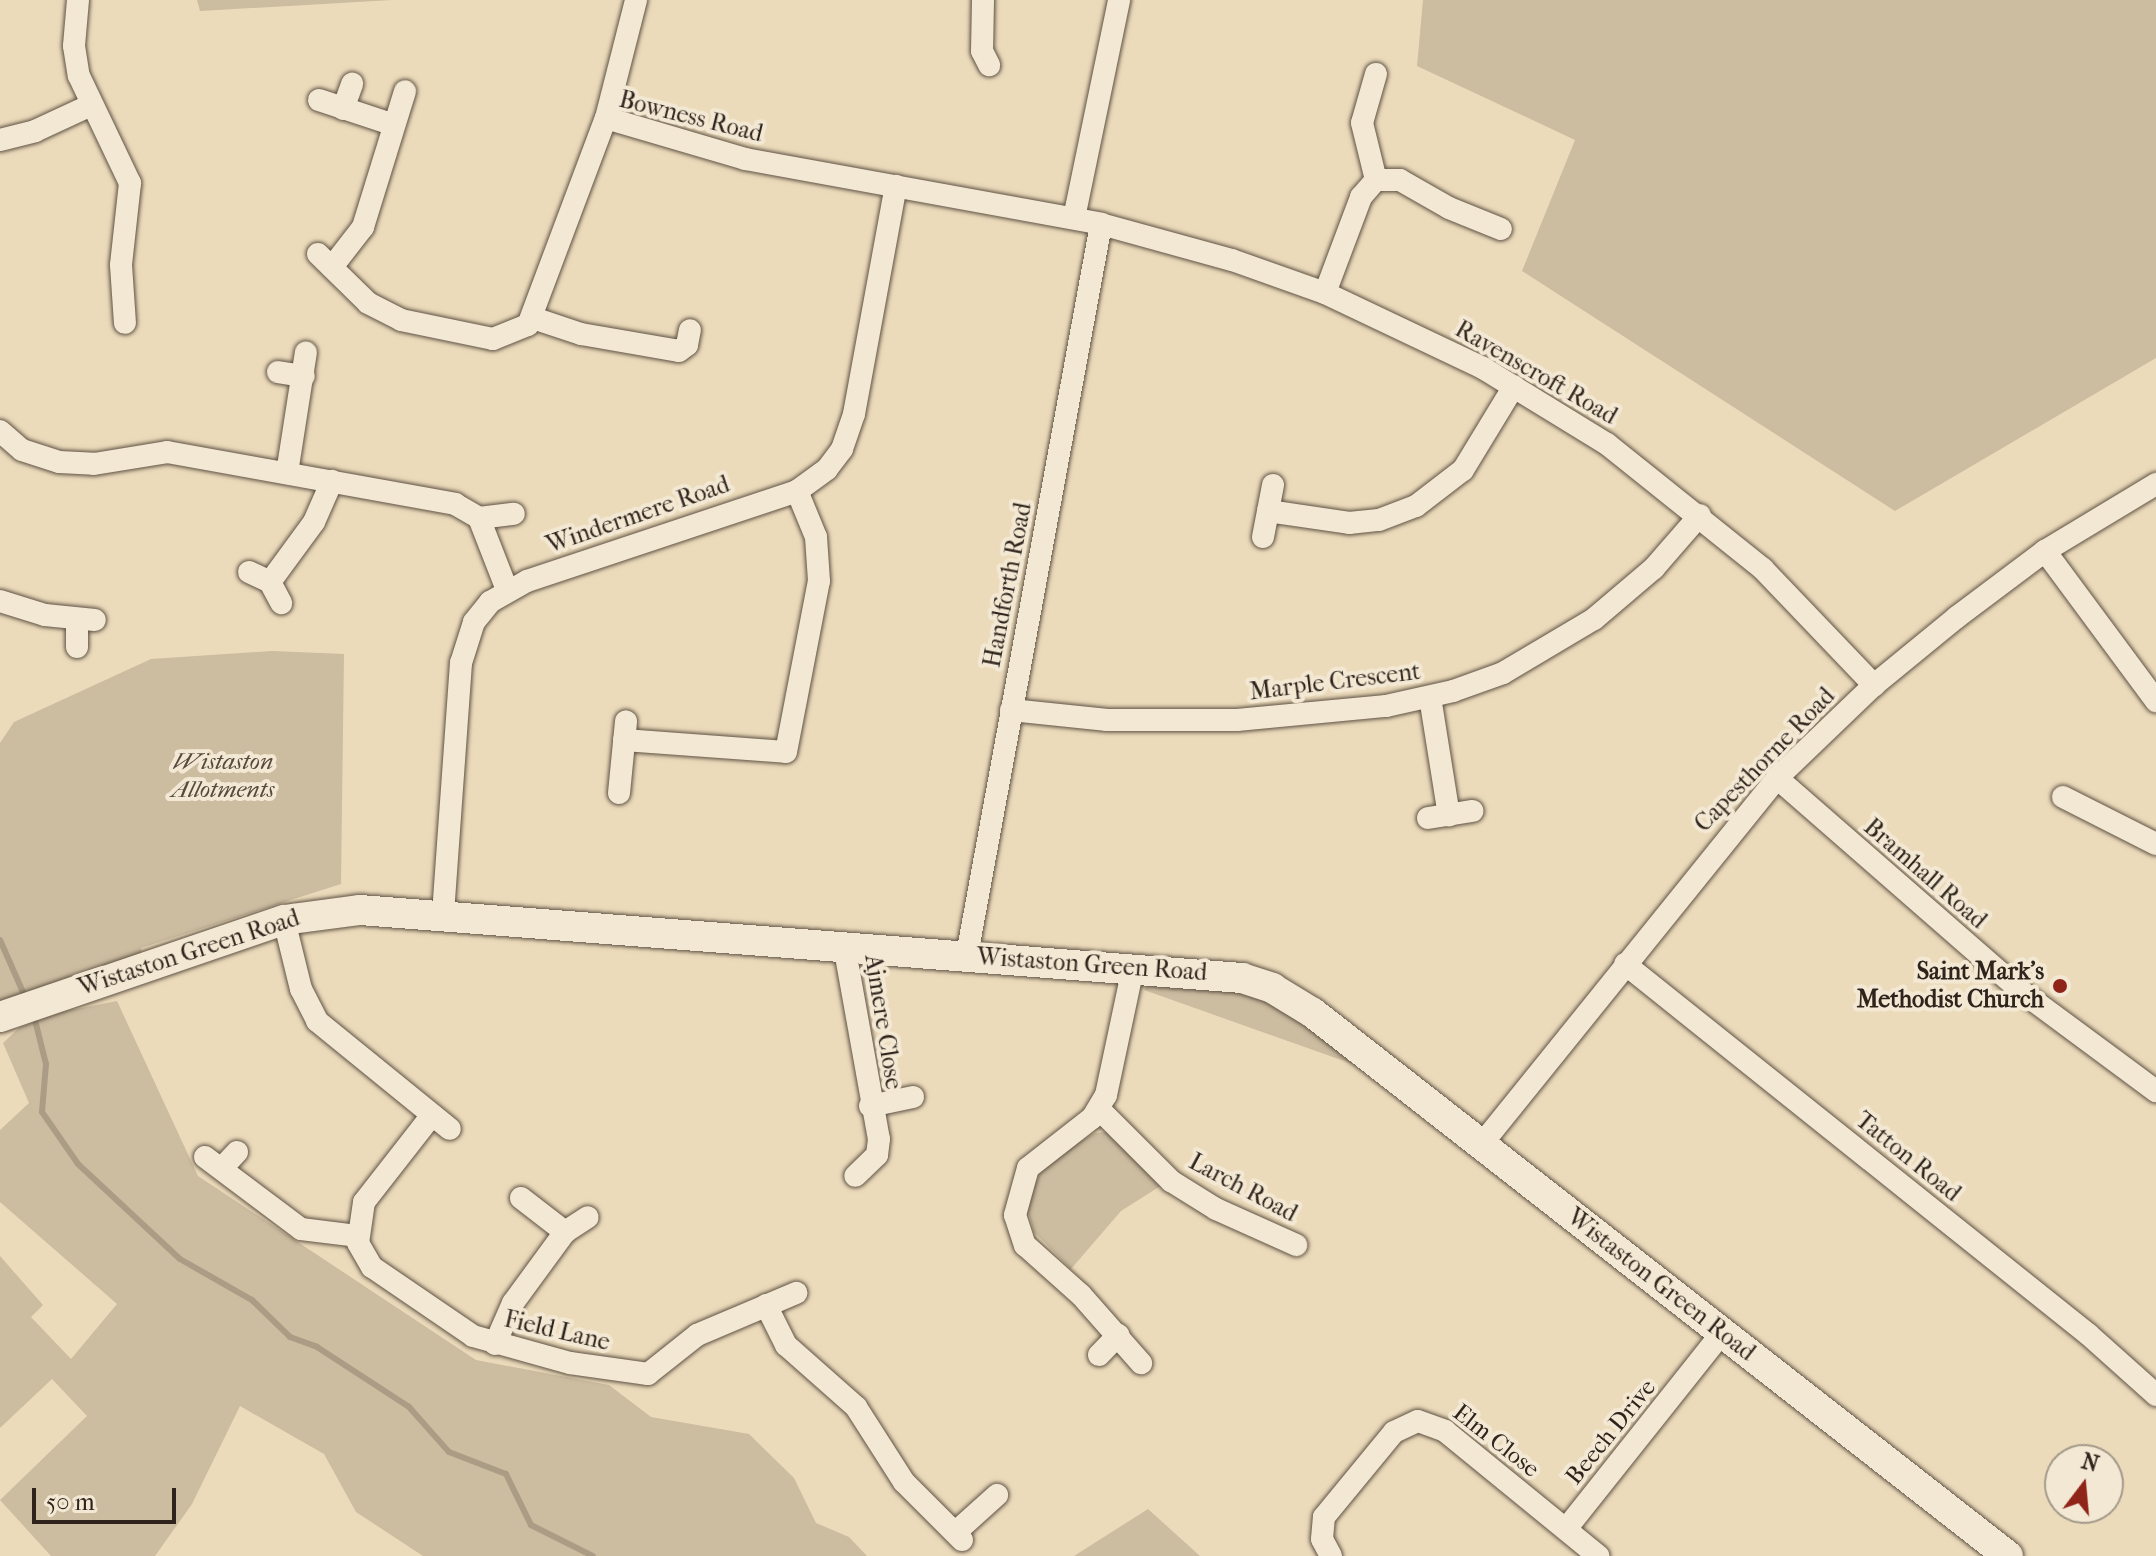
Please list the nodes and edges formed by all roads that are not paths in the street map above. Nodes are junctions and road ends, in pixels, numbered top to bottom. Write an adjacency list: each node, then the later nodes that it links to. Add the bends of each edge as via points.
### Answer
1 (78, 0): 10 (street, via 75,57)
2 (636, 0): 12 (street)
3 (983, 0): 5 (street, via 982,51)
4 (1119, 0): 17 (street)
5 (989, 65)
6 (1376, 74): 15 (street, via 1362,123)
7 (352, 84): 11 (street)
8 (405, 91): 13 (street)
9 (319, 100): 11 (street)
10 (89, 106): 14 (street, via 35,131); 22 (street, via 130,183 121,265)
11 (343, 109): 13 (street)
12 (606, 118): 16 (street, Bowness Road, via 708,151); 21 (street, Bowness Road)
13 (394, 125): 21 (street, via 363,227 325,261 368,303 419,325 493,339 521,330)
14 (0, 140)
15 (1376, 180): 19 (street, via 1400,180); 20 (street, via 1361,197)
16 (896, 186): 17 (street, Bowness Road); 33 (street, Windermere Road, via 847,438 827,469)
17 (1074, 218): 18 (street, Bowness Road)
18 (1101, 224): 20 (street, Ravenscroft Road, via 1232,260); 49 (street, Handforth Road)
19 (1501, 229)
20 (1325, 293): 27 (street, Ravenscroft Road)
21 (533, 318): 23 (street, via 581,334 679,351 687,345)
22 (125, 323)
23 (690, 330)
24 (306, 352): 26 (street)
25 (278, 372): 26 (street)
26 (304, 376): 29 (street)
27 (1514, 386): 34 (street, via 1463,470 1416,506 1379,520 1349,523); 36 (street, Ravenscroft Road, via 1607,444)
28 (3, 443): 29 (street, via 69,463 167,452)
29 (287, 473): 30 (street)
30 (332, 481): 37 (street, via 455,504); 41 (street, via 314,522)
31 (2156, 484): 39 (street, Capesthorne Road)
32 (1273, 485): 34 (street)
33 (797, 491): 42 (street, Windermere Road); 51 (street, via 816,537 819,581 786,752 625,730)
34 (1268, 511): 38 (street)
35 (514, 514): 37 (street)
36 (1700, 515): 46 (street, Ravenscroft Road, via 1790,595); 47 (street, Marple Crescent, via 1654,568 1572,634 1503,673)
37 (479, 518): 42 (street)
38 (1263, 537)
39 (2045, 551): 46 (street, Capesthorne Road); 48 (street)
40 (249, 572): 41 (street)
41 (270, 582): 44 (street)
42 (507, 590): 55 (street, Windermere Road, via 482,609 464,646)
43 (0, 601): 45 (street, via 86,620)
44 (281, 603)
45 (77, 647)
46 (1874, 685): 50 (street, Capesthorne Road)
47 (1430, 697): 49 (street, Marple Crescent, via 1237,720 1107,720); 53 (street, via 1438,817)
48 (2156, 701)
49 (1011, 710): 58 (street, Handforth Road)
50 (1777, 778): 59 (street, Capesthorne Road); 62 (street, Bramhall Road, via 2022,992)
51 (619, 793)
52 (2063, 797): 54 (street)
53 (1472, 811)
54 (2156, 844)
55 (443, 914): 56 (street, Wistaston Green Road, via 350,910); 57 (street, Wistaston Green Road)
56 (284, 920): 61 (street, Wistaston Green Road); 72 (street, via 305,1002 317,1021 441,1122 370,1193)
57 (844, 945): 58 (street, Wistaston Green Road); 64 (street, Ajmere Close)
58 (967, 955): 60 (street, Wistaston Green Road)
59 (1625, 964): 66 (street, Capesthorne Road); 81 (street, Tatton Road, via 2089,1335)
60 (1133, 968): 65 (street, via 1118,1057); 66 (street, Wistaston Green Road, via 1221,975 1284,994)
61 (1, 1016)
62 (2156, 1091)
63 (913, 1097): 64 (street, Ajmere Close)
64 (870, 1106): 68 (street, Ajmere Close, via 880,1150)
65 (1099, 1109): 73 (street, Larch Road, via 1171,1181 1216,1209); 77 (street, via 1028,1168 1015,1215 1025,1245)
66 (1481, 1145): 76 (street, Wistaston Green Road)
67 (221, 1159): 72 (street, via 301,1229)
68 (855, 1176)
69 (521, 1198): 71 (street)
70 (588, 1217): 71 (street)
71 (565, 1232): 78 (street, via 513,1303)
72 (357, 1236): 78 (street, Field Lane, via 372,1267 463,1330)
73 (1296, 1245)
74 (796, 1293): 75 (street, Field Lane)
75 (766, 1305): 78 (street, Field Lane, via 697,1335 648,1374 570,1363); 82 (street, via 786,1345 856,1407 904,1482 960,1536)
76 (1722, 1333): 83 (street, Beech Drive); 86 (street, Wistaston Green Road)
77 (1118, 1335): 79 (street); 80 (street)
78 (495, 1344)
79 (1099, 1355)
80 (1141, 1363)
81 (2156, 1395)
82 (997, 1495)
83 (1566, 1529): 84 (street, Elm Close, via 1445,1431 1418,1421 1394,1432 1324,1517 1322,1539); 85 (street)
84 (1331, 1556)
85 (1598, 1556)
86 (2008, 1556)

